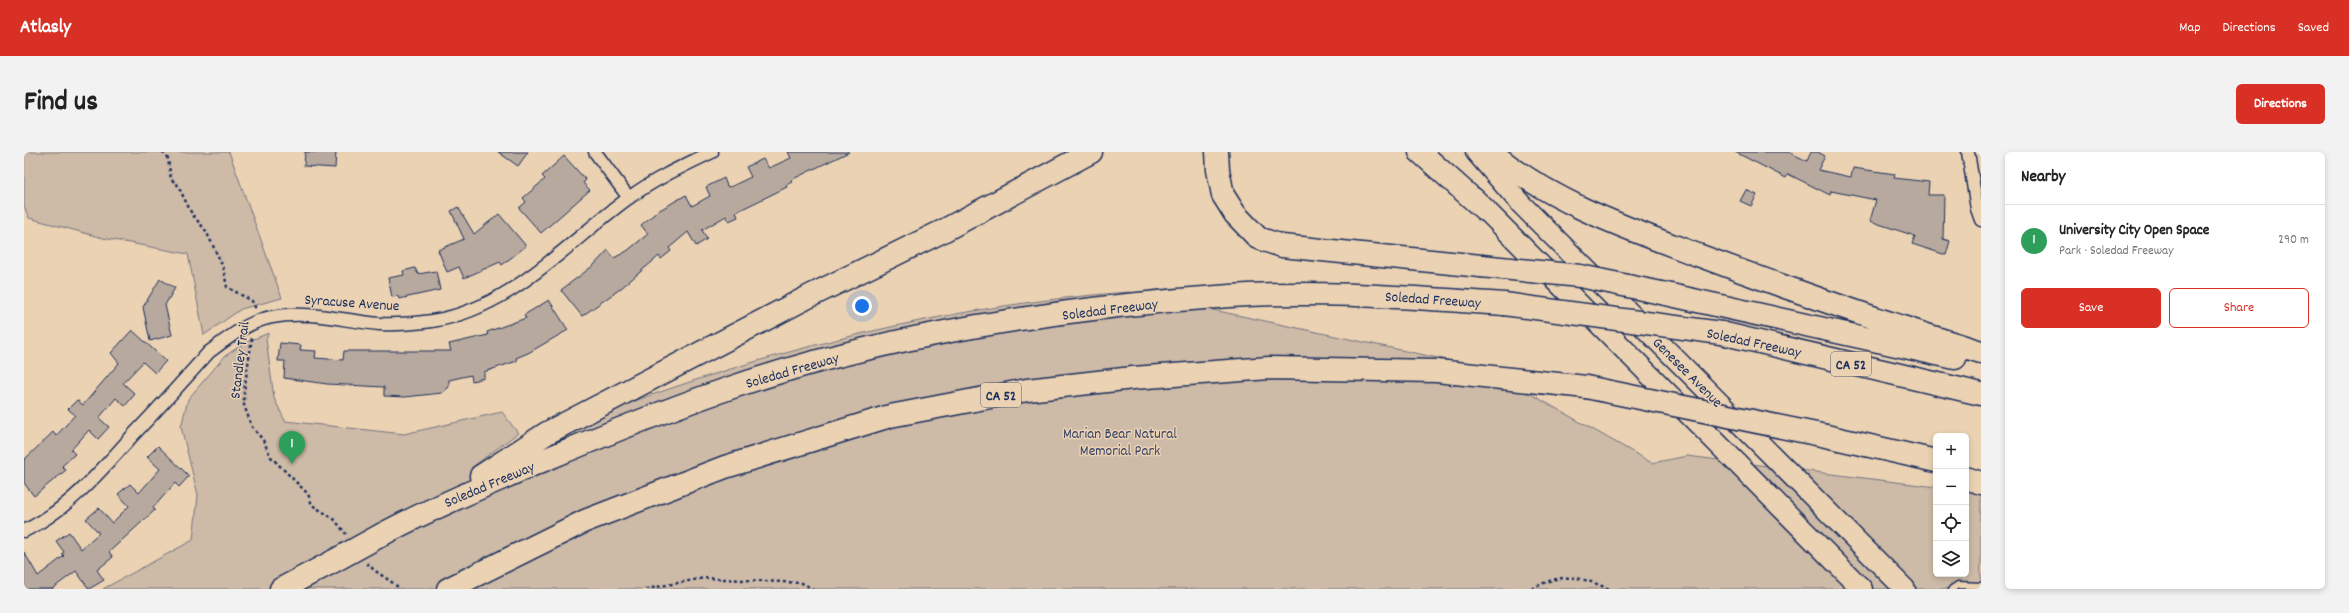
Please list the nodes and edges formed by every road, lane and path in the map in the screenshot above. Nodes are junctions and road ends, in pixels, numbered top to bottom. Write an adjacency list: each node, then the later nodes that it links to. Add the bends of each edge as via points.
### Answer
1 (163, 152): 14 (path, Standley Trail, via 168,159 171,179 183,193 192,214 206,231 216,252 223,267 227,287 252,301 256,307)
2 (596, 152): 11 (street)
3 (712, 152): 11 (street, Syracuse Avenue, via 655,180)
4 (1091, 152): 25 (highway, via 941,232 810,296 547,433)
5 (1217, 152): 16 (highway, bridge, via 1223,195 1235,214 1258,238 1282,246 1580,276)
6 (1420, 152): 12 (highway)
7 (1436, 152): 12 (main road, Genesee Avenue)
8 (1476, 152): 38 (main road, Genesee Avenue, via 1521,204)
9 (1491, 152): 15 (highway, via 1546,191 1629,229 1741,271)
10 (1968, 152): 13 (street)
11 (629, 198): 14 (street, Syracuse Avenue, via 515,289 473,309 425,321 382,324 301,313 271,317)
12 (1484, 210): 37 (main road, Genesee Avenue)
13 (1981, 220)
14 (255, 323): 26 (street, Syracuse Avenue, via 209,352 97,476 70,501); 27 (path, Standley Trail, via 244,391 244,405 252,427 271,457 308,494 312,505 334,519)
15 (1981, 352)
16 (1981, 364)
17 (1981, 394): 25 (highway, Soledad Freeway / CA 52, bridge, via 1721,333 1504,304 1357,295 1233,296 1121,306 967,328 837,356 728,388 592,440)
18 (1884, 450): 19 (highway, CA 52); 20 (highway); 32 (highway, CA 52, bridge, via 1586,387 1437,371 1269,368 1133,378 1027,390 890,416 725,467 585,521)
19 (1933, 460)
20 (1933, 467)
21 (1969, 468): 22 (highway)
22 (1981, 471)
23 (1969, 479): 24 (highway)
24 (1981, 483)
25 (431, 508): 30 (highway, Soledad Freeway / CA 52, bridge)
26 (24, 531)
27 (350, 540)
28 (363, 558): 31 (path, via 372,569 384,575)
29 (1981, 586): 39 (lane, via 1958,585)
30 (281, 589)
31 (400, 589)
32 (448, 589)
33 (646, 589): 34 (path, via 704,578 802,583)
34 (814, 589)
35 (1532, 589): 36 (path, via 1550,579 1584,578)
36 (1609, 589)
37 (1862, 589)
38 (1905, 589)
39 (1952, 589)

